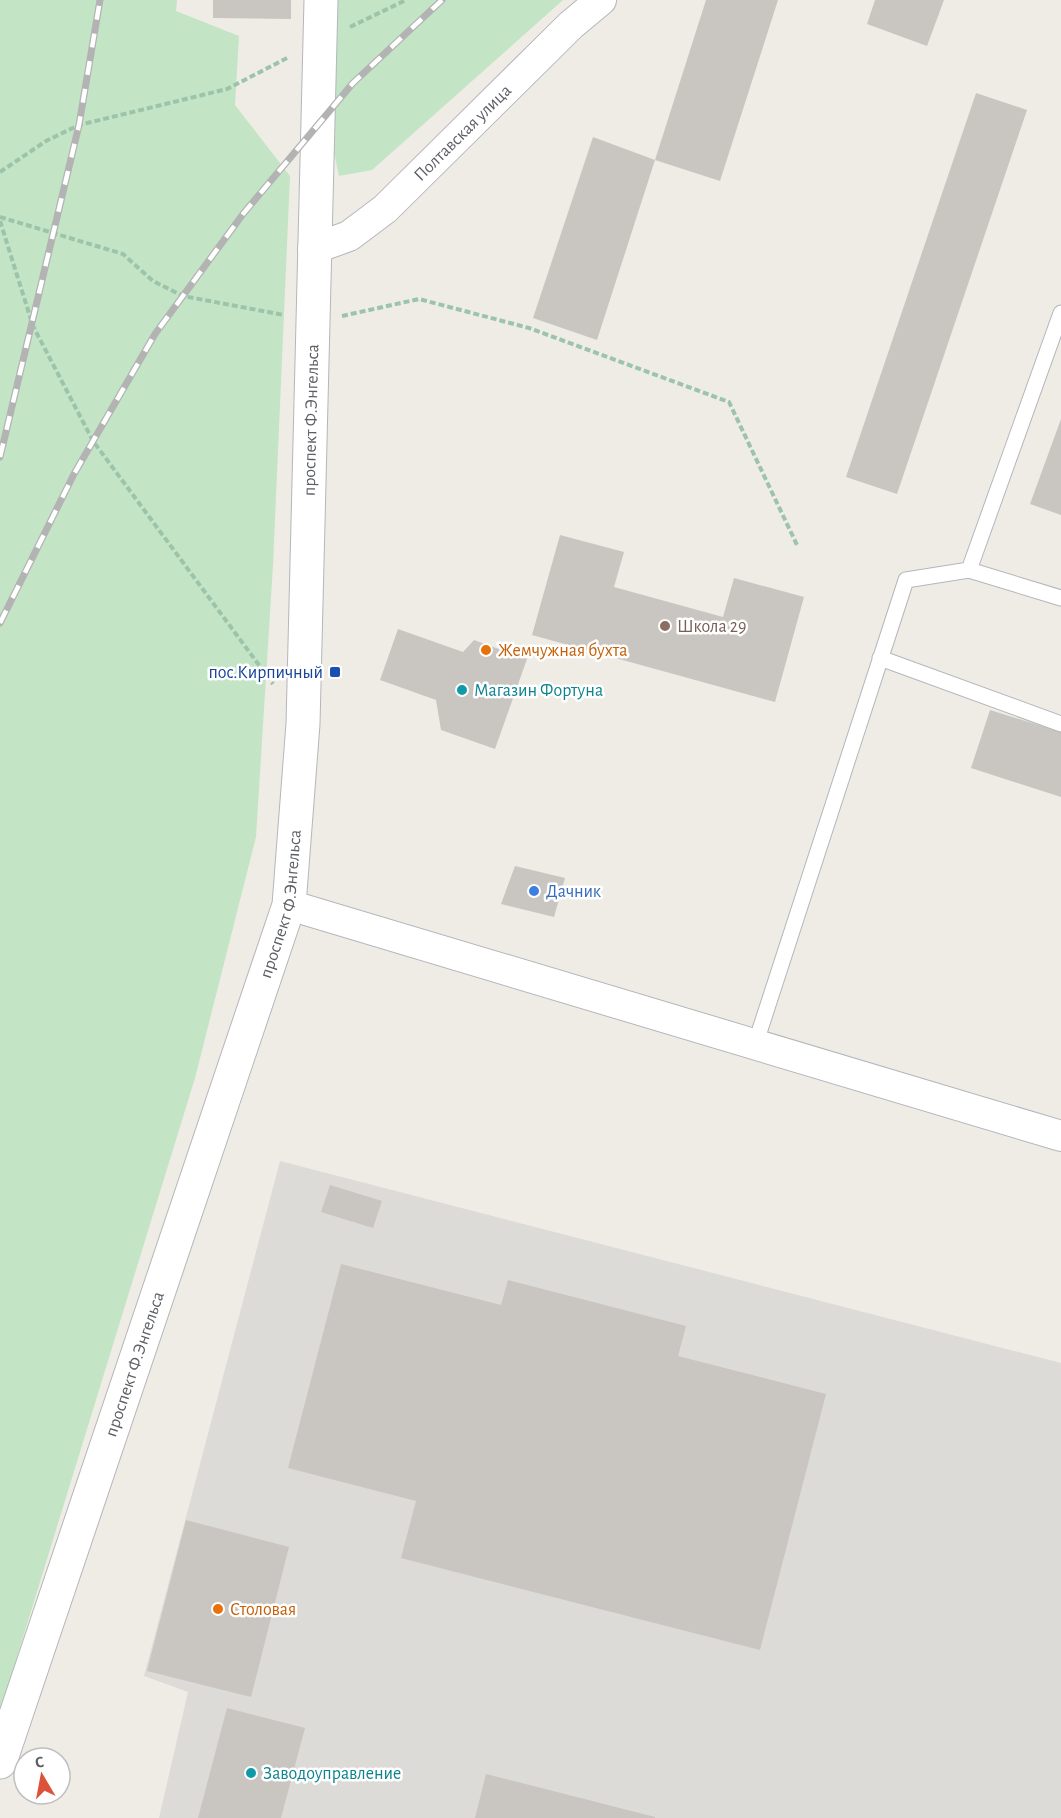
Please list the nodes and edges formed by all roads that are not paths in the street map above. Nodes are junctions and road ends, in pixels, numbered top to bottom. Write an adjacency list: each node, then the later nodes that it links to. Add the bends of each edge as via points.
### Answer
1 (321, 0): 3 (street, проспект Ф.Энгельса)
2 (601, 0): 3 (street, Полтавская улица, via 385,209 350,236)
3 (313, 249): 9 (street, проспект Ф.Энгельса, via 303,724)
4 (1061, 313): 5 (lane)
5 (969, 570): 6 (lane); 7 (lane, via 906,580)
6 (1061, 598)
7 (880, 658): 8 (lane); 10 (lane)
8 (1061, 724)
9 (289, 905): 10 (street); 12 (street, проспект Ф.Энгельса)
10 (755, 1045): 11 (street)
11 (1061, 1136)
12 (0, 1762)

